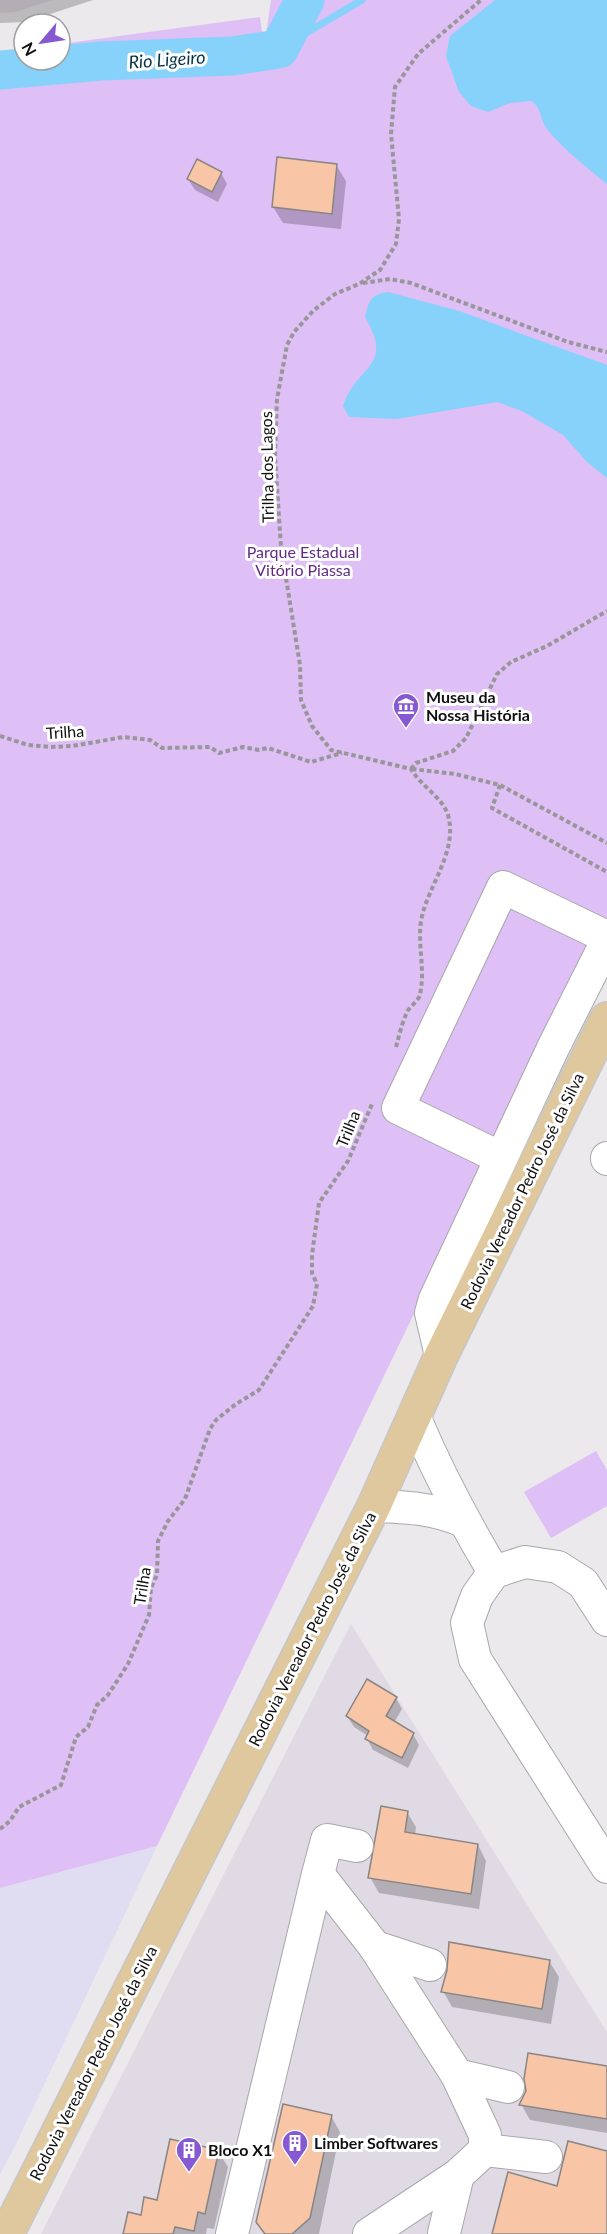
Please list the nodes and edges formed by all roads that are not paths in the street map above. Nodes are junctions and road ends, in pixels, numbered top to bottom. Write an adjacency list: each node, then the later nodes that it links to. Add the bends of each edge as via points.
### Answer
1 (607, 939): 3 (street); 3 (street, via 503,887 398,1108)
2 (607, 1019): 4 (main road, Rodovia Vereador Pedro José da Silva)
3 (501, 1158): 4 (street, via 435,1299 431,1313)
4 (441, 1356): 5 (main road, Rodovia Vereador Pedro José da Silva)
5 (414, 1416): 6 (main road, Rodovia Vereador Pedro José da Silva); 7 (street)
6 (374, 1506): 7 (street, via 441,1511); 21 (main road, Rodovia Vereador Pedro José da Silva)
7 (463, 1521): 8 (street)
8 (494, 1572): 9 (street, via 525,1562 558,1567 583,1583); 11 (street, via 477,1596 466,1623 475,1659)
9 (607, 1620)
10 (357, 1846): 12 (street, via 327,1840)
11 (607, 1867)
12 (318, 1874): 13 (street); 22 (street)
13 (375, 1947): 14 (street); 15 (street)
14 (430, 1965)
15 (457, 2075): 16 (street); 17 (street, via 485,2134)
16 (508, 2087)
17 (485, 2150): 18 (street); 19 (street)
18 (546, 2157)
19 (458, 2175): 20 (street); 23 (street)
20 (444, 2233)
21 (7, 2234)
22 (231, 2234)
23 (369, 2234)

